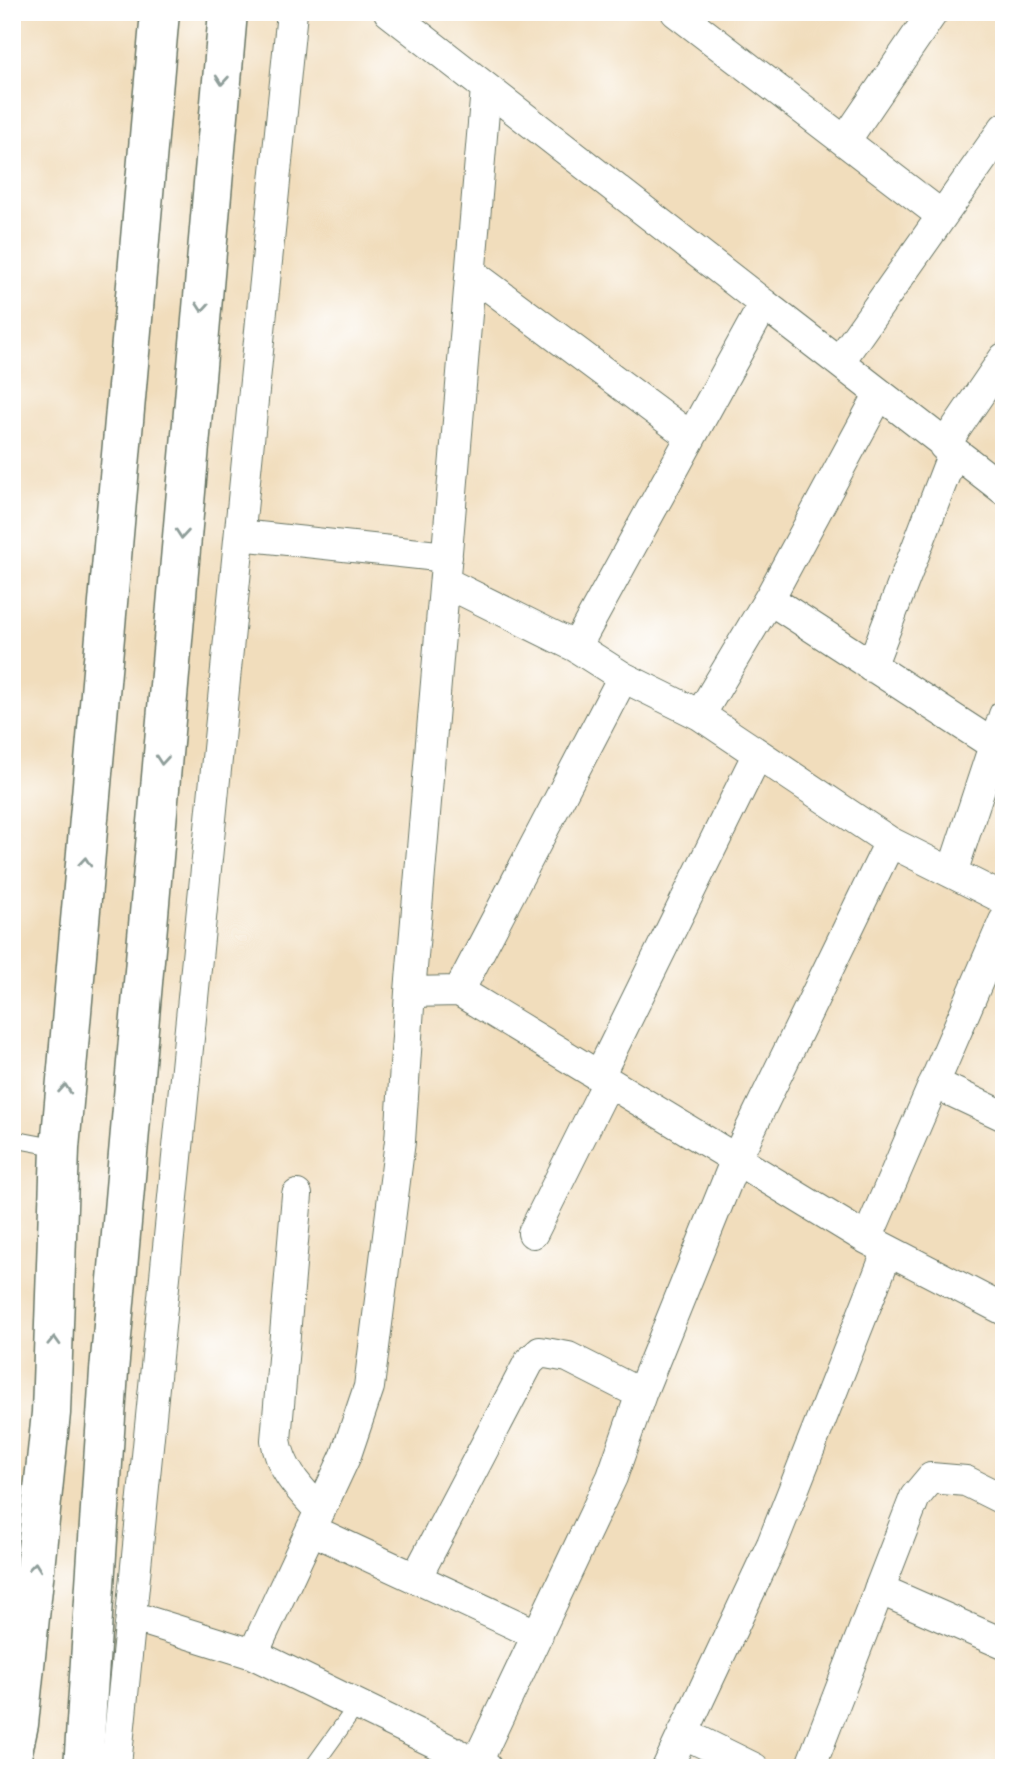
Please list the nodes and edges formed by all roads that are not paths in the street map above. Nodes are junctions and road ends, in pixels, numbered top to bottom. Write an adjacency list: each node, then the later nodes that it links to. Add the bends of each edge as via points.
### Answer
1 (160, 12): 39 (street, one-way to 1)
2 (228, 12): 58 (street, one-way to 58, via 109,1370)
3 (292, 12): 19 (street)
4 (389, 12): 7 (street)
5 (676, 12): 9 (street)
6 (921, 17): 9 (street)
7 (486, 88): 11 (street); 12 (street)
8 (1004, 128): 10 (street)
9 (845, 141): 10 (street)
10 (941, 215): 14 (street)
11 (471, 273): 16 (street); 20 (street)
12 (764, 304): 14 (street); 16 (street)
13 (1004, 358): 17 (street)
14 (838, 362): 15 (street)
15 (879, 394): 17 (street); 21 (street)
16 (691, 437): 22 (street)
17 (948, 449): 18 (street); 23 (street)
18 (1004, 490)
19 (240, 535): 20 (street); 50 (street)
20 (446, 569): 22 (street); 33 (street)
21 (769, 599): 23 (street); 25 (street)
22 (576, 647): 24 (street)
23 (872, 667): 27 (street)
24 (622, 677): 25 (street); 34 (street)
25 (700, 715): 28 (street)
26 (1004, 715): 27 (street)
27 (994, 745): 30 (street)
28 (757, 755): 29 (street); 35 (street)
29 (890, 842): 30 (street); 40 (street)
30 (952, 873): 31 (street)
31 (1004, 899)
32 (1004, 921): 36 (street)
33 (410, 992): 34 (street); 47 (street, via 400,1142 369,1387 346,1455)
34 (459, 992): 35 (street)
35 (604, 1079): 40 (street); 42 (street)
36 (934, 1083): 37 (street); 43 (street)
37 (1004, 1116)
38 (12, 1139): 39 (lane)
39 (60, 1148): 56 (street, one-way to 39, via 51,1413)
40 (736, 1159): 43 (street); 45 (street)
41 (297, 1195): 47 (street, via 276,1440 278,1457)
42 (533, 1233)
43 (878, 1245): 44 (street); 55 (street, via 772,1544)
44 (1004, 1310)
45 (641, 1394): 48 (street, via 568,1357 540,1352 529,1362); 51 (street, via 612,1477)
46 (1004, 1500): 49 (street, via 966,1481 931,1478 915,1497)
47 (316, 1521): 48 (street); 53 (street)
48 (416, 1578): 51 (street)
49 (879, 1589): 52 (street); 62 (street)
50 (131, 1616): 53 (street); 58 (street)
51 (538, 1635): 57 (street)
52 (1004, 1644)
53 (253, 1654): 54 (street)
54 (358, 1704): 57 (street); 59 (lane)
55 (683, 1733): 60 (street); 61 (street)
56 (12, 1756)
57 (482, 1765)
58 (100, 1766)
59 (312, 1768)
60 (667, 1768)
61 (754, 1768)
62 (810, 1768)

